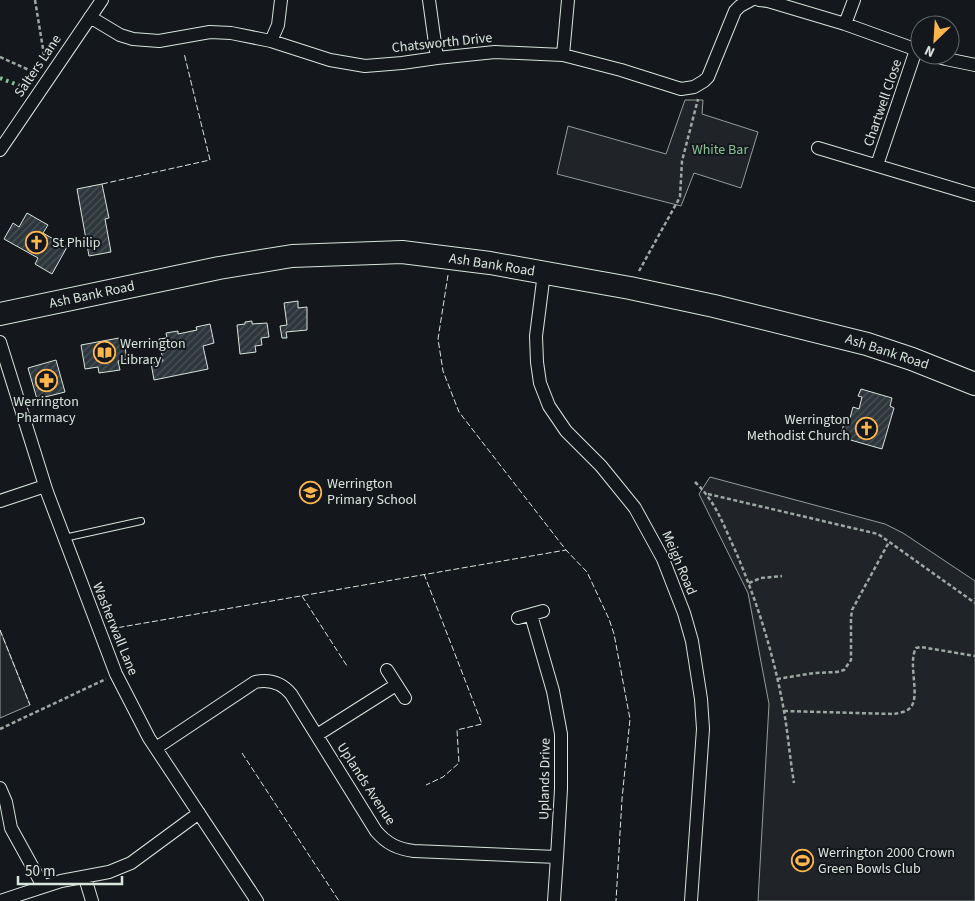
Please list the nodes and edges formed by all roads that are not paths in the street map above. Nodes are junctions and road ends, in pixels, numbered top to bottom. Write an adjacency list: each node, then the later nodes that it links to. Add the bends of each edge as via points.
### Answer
1 (102, 0): 8 (street, Salters Lane)
2 (281, 0): 10 (street, via 278,24)
3 (428, 0): 13 (street)
4 (568, 0): 12 (street)
5 (758, 0): 9 (street)
6 (854, 0): 9 (street)
7 (742, 2): 12 (street, Chatsworth Drive, via 731,17 708,76 694,88 675,88)
8 (90, 17): 10 (street, Chatsworth Drive, via 133,39 159,41 210,32); 17 (street, Salters Lane)
9 (845, 24): 11 (street)
10 (271, 41): 13 (street, Chatsworth Drive, via 330,60 365,66)
11 (910, 47)
12 (563, 55): 13 (street, Chatsworth Drive, via 495,52)
13 (437, 58)
14 (960, 59): 15 (street)
15 (974, 61)
16 (913, 65): 19 (street, Chartwell Close)
17 (1, 146)
18 (818, 148): 19 (street, Chartwell Close)
19 (878, 165): 20 (street, Chartwell Close)
20 (975, 195)
21 (544, 273): 22 (highway, Ash Bank Road, via 402,252 292,256); 24 (highway, Ash Bank Road, via 714,306 866,344); 44 (street, Meigh Road, via 536,336 540,383 548,406 566,431 636,508 678,594 692,640 702,729)
22 (0, 314)
23 (0, 342): 25 (street, Washerwall Lane)
24 (975, 384)
25 (45, 486): 26 (street); 28 (street, Washerwall Lane)
26 (0, 501)
27 (141, 521): 28 (lane)
28 (64, 538): 34 (street, Washerwall Lane, via 116,674)
29 (531, 614): 37 (street, Uplands Drive, via 553,691 561,734)
30 (387, 670): 31 (street)
31 (396, 685): 32 (street); 33 (street)
32 (405, 698)
33 (317, 735): 34 (street, Uplands Avenue, via 287,689 276,682 262,680 244,688); 37 (street, Uplands Avenue, via 376,831 396,847)
34 (156, 748): 36 (street, Washerwall Lane)
35 (0, 788): 39 (street, via 11,828)
36 (200, 813): 38 (street, via 131,863); 42 (street, Washerwall Lane)
37 (557, 857): 43 (street)
38 (85, 878): 39 (street); 41 (street)
39 (43, 886): 40 (street)
40 (0, 901)
41 (92, 901)
42 (257, 901)
43 (554, 901)
44 (691, 901)

